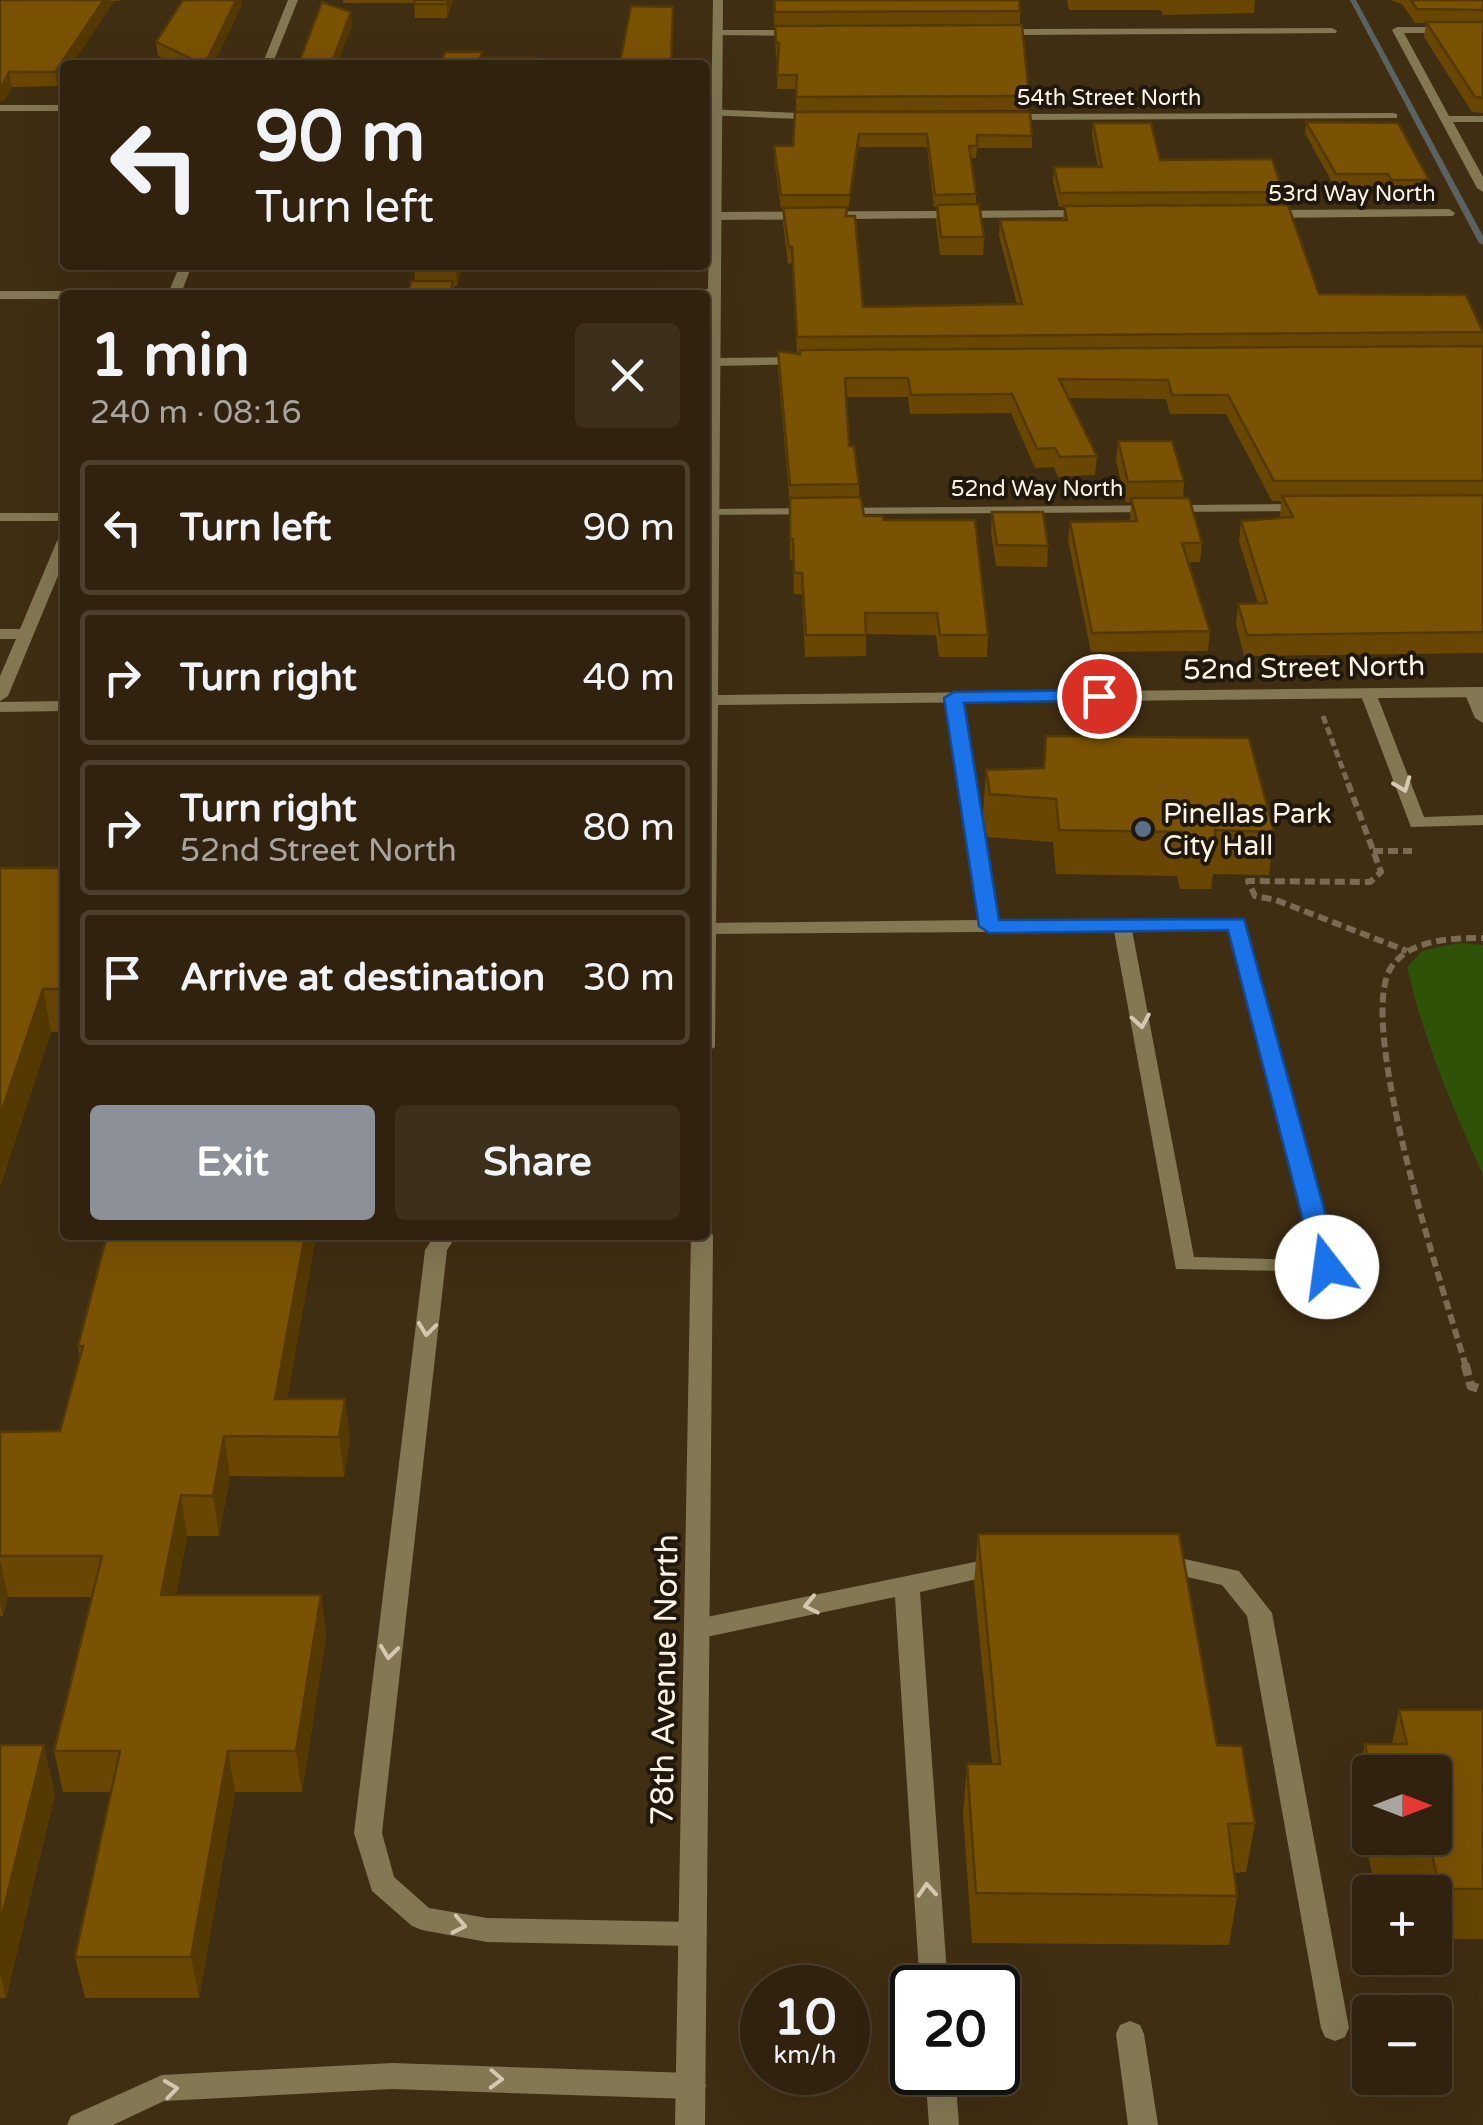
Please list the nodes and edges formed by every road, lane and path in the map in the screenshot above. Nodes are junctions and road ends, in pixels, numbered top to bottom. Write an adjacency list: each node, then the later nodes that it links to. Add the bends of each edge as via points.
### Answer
1 (292, 0): 8 (street)
2 (718, 0): 7 (street)
3 (1483, 30): 15 (street, via 1397,30)
4 (817, 32): 7 (street)
5 (976, 32): 6 (street)
6 (1332, 32)
7 (718, 33): 11 (street)
8 (268, 60)
9 (0, 108): 10 (street)
10 (60, 108)
11 (711, 113): 13 (street); 21 (street)
12 (1393, 116): 14 (street, 54th Street North)
13 (842, 117)
14 (999, 117)
15 (1444, 119): 16 (street); 17 (street)
16 (1483, 119)
17 (1483, 188)
18 (1449, 212): 20 (street, 53rd Way North)
19 (1112, 214): 21 (street)
20 (1251, 214)
21 (716, 216): 23 (street)
22 (710, 293): 23 (street)
23 (714, 293): 26 (street)
24 (60, 295): 25 (street)
25 (0, 296)
26 (710, 338): 27 (street)
27 (714, 362): 28 (street); 29 (street)
28 (812, 362)
29 (710, 463)
30 (1325, 508): 31 (street, 52nd Way North)
31 (710, 514)
32 (60, 516): 33 (street)
33 (0, 517)
34 (60, 552): 36 (street)
35 (0, 634): 36 (street)
36 (26, 634): 39 (street)
37 (1477, 692): 38 (street, 52nd Street North); 45 (street)
38 (1368, 694): 40 (street, 52nd Street North); 46 (street, one-way to 46, via 1417,823)
39 (0, 696)
40 (954, 698): 41 (street, 52nd Street North); 48 (street)
41 (710, 700)
42 (60, 706): 43 (street)
43 (0, 707)
44 (1323, 716): 51 (path, via 1381,872 1370,882 1248,881 1255,896)
45 (1483, 718)
46 (1483, 820)
47 (1122, 925): 47 (street, one-way to 47, via 1184,1264 1327,1267 1237,924); 48 (street)
48 (989, 926): 49 (street)
49 (710, 929)
50 (1483, 938): 51 (path, via 1453,938)
51 (1408, 951): 54 (path, via 1389,969 1381,1022 1421,1205 1471,1386)
52 (443, 1240): 59 (street, one-way to 59, via 436,1250 368,1833 382,1883 422,1918 486,1930)
53 (702, 1240): 58 (street, 78th Avenue North)
54 (1483, 1390)
55 (1129, 1559): 61 (street, via 1230,1578 1259,1613)
56 (1020, 1564): 57 (street)
57 (907, 1584): 58 (street, one-way to 58); 60 (street, one-way to 57)
58 (697, 1629): 59 (street, 78th Avenue North)
59 (693, 1934): 63 (street, 78th Avenue North)
60 (932, 1965)
61 (1335, 2028)
62 (1130, 2034): 68 (street)
63 (691, 2086): 65 (street, one-way to 63, via 162,2088 392,2076); 66 (street, 78th Avenue North)
64 (942, 2095): 67 (street)
65 (82, 2125)
66 (690, 2125)
67 (944, 2125)
68 (1143, 2125)

